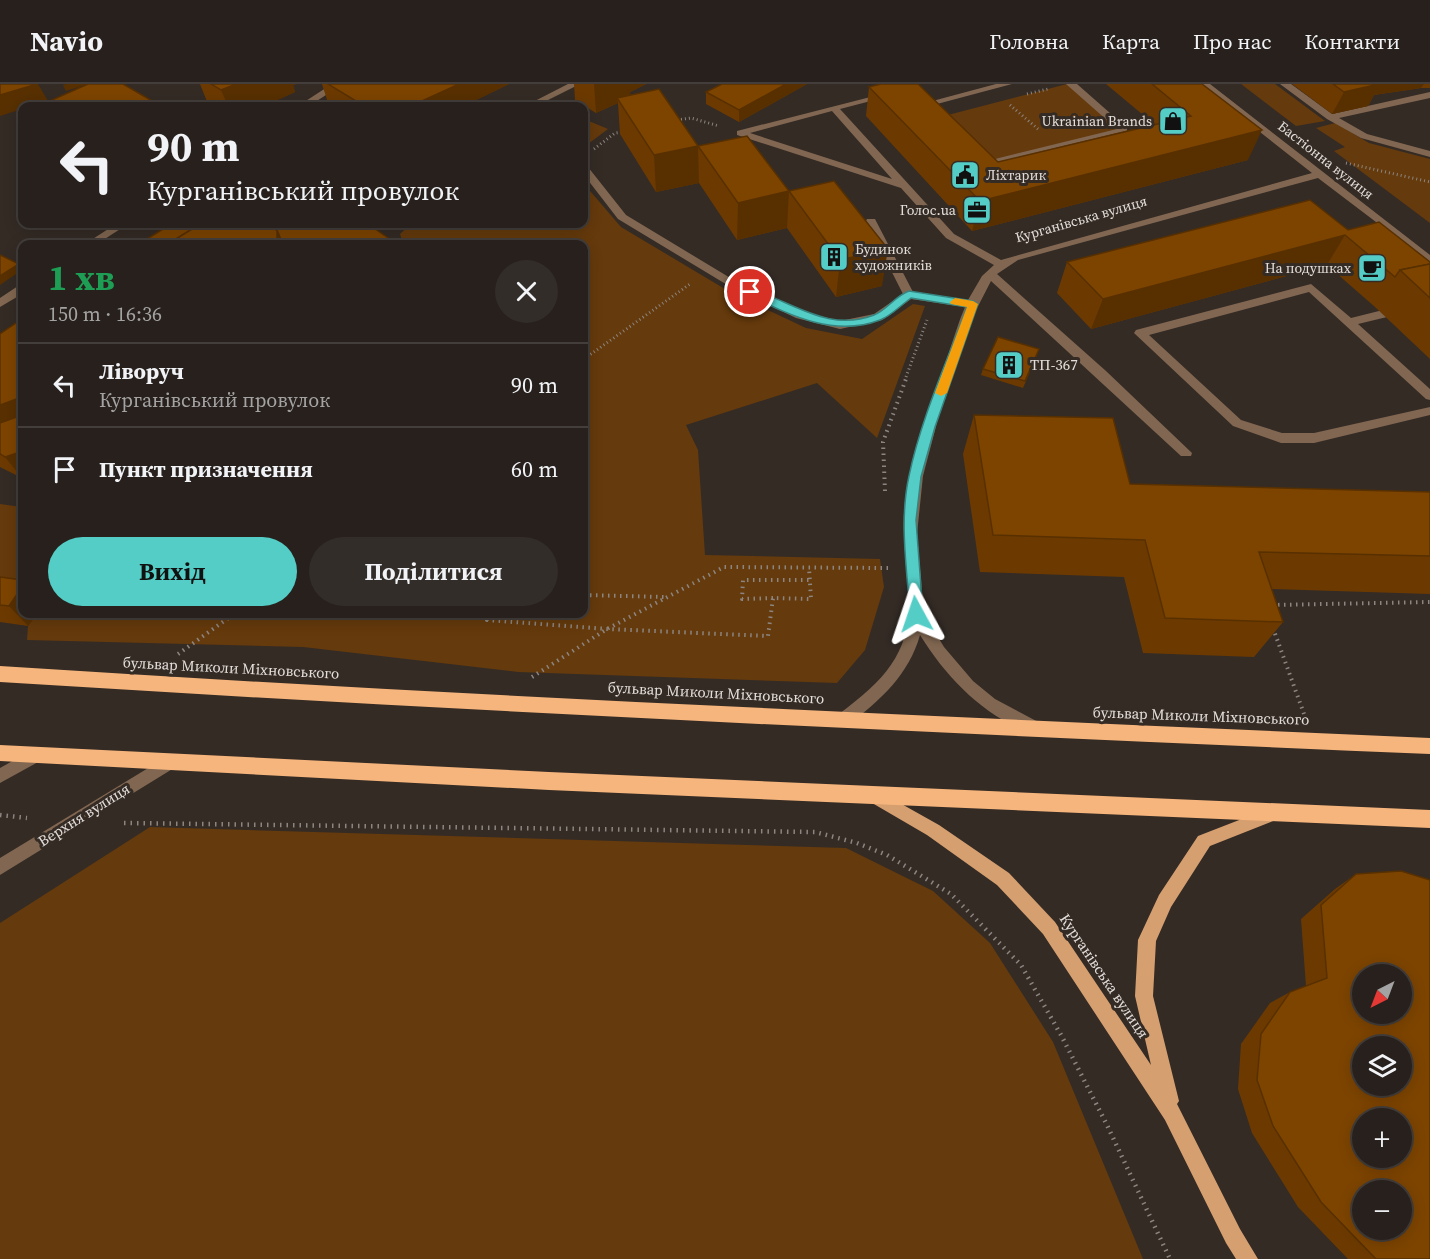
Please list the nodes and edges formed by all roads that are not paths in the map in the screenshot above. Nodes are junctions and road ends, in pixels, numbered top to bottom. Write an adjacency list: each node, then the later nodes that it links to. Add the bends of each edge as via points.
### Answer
1 (338, 84): 9 (street)
2 (575, 84): 10 (street)
3 (1007, 84): 12 (street, via 926,101)
4 (1071, 84): 14 (street, via 1124,130 993,163)
5 (1204, 84): 17 (street, Бастіонна вулиця)
6 (1285, 84): 13 (street)
7 (902, 95): 11 (street, via 892,93)
8 (1430, 95): 13 (street)
9 (309, 102)
10 (538, 102)
11 (834, 108): 18 (street); 18 (street, via 740,133)
12 (944, 116)
13 (1330, 117): 15 (street, via 1364,136)
14 (977, 147)
15 (1430, 154)
16 (588, 174): 26 (street, via 622,217 733,284 800,315 840,325 878,317)
17 (1320, 174): 22 (street, Бастіонна вулиця); 23 (street, Курганівська вулиця)
18 (905, 186): 23 (street, via 950,236)
19 (871, 221): 26 (street)
20 (116, 228): 21 (street)
21 (97, 240)
22 (1430, 260)
23 (1001, 264): 24 (street, Курганівська вулиця)
24 (990, 274): 28 (street, Курганівська вулиця); 33 (street)
25 (18, 292): 27 (street)
26 (909, 295): 28 (street)
27 (0, 303)
28 (973, 304): 34 (street, Курганівська вулиця, via 915,477 910,520)
29 (1383, 314): 30 (street)
30 (1350, 322): 31 (street); 32 (street, via 1311,288 1140,333 1236,423 1281,438 1314,438)
31 (1430, 396)
32 (1430, 411)
33 (1186, 453)
34 (916, 614): 36 (street, Курганівська вулиця, via 910,644 894,673 874,697); 37 (street, Курганівська вулиця, via 935,648 963,681 991,704)
35 (0, 674): 36 (highway, бульвар Миколи Міхновського)
36 (844, 719): 37 (highway, бульвар Миколи Міхновського)
37 (1036, 729): 38 (highway, бульвар Миколи Міхновського)
38 (1430, 746)
39 (0, 753): 40 (highway)
40 (34, 756): 41 (highway); 42 (street)
41 (168, 763): 43 (highway); 46 (street, Верхня вулиця)
42 (0, 776)
43 (870, 794): 44 (highway); 47 (main road, Курганівська вулиця, via 933,830 1003,879 1049,928)
44 (1277, 813): 45 (highway); 47 (main road, Курганівська вулиця, via 1204,841 1147,940 1144,996)
45 (1430, 819)
46 (0, 867)
47 (1172, 1113): 48 (main road, Курганівська вулиця)
48 (1248, 1259)

